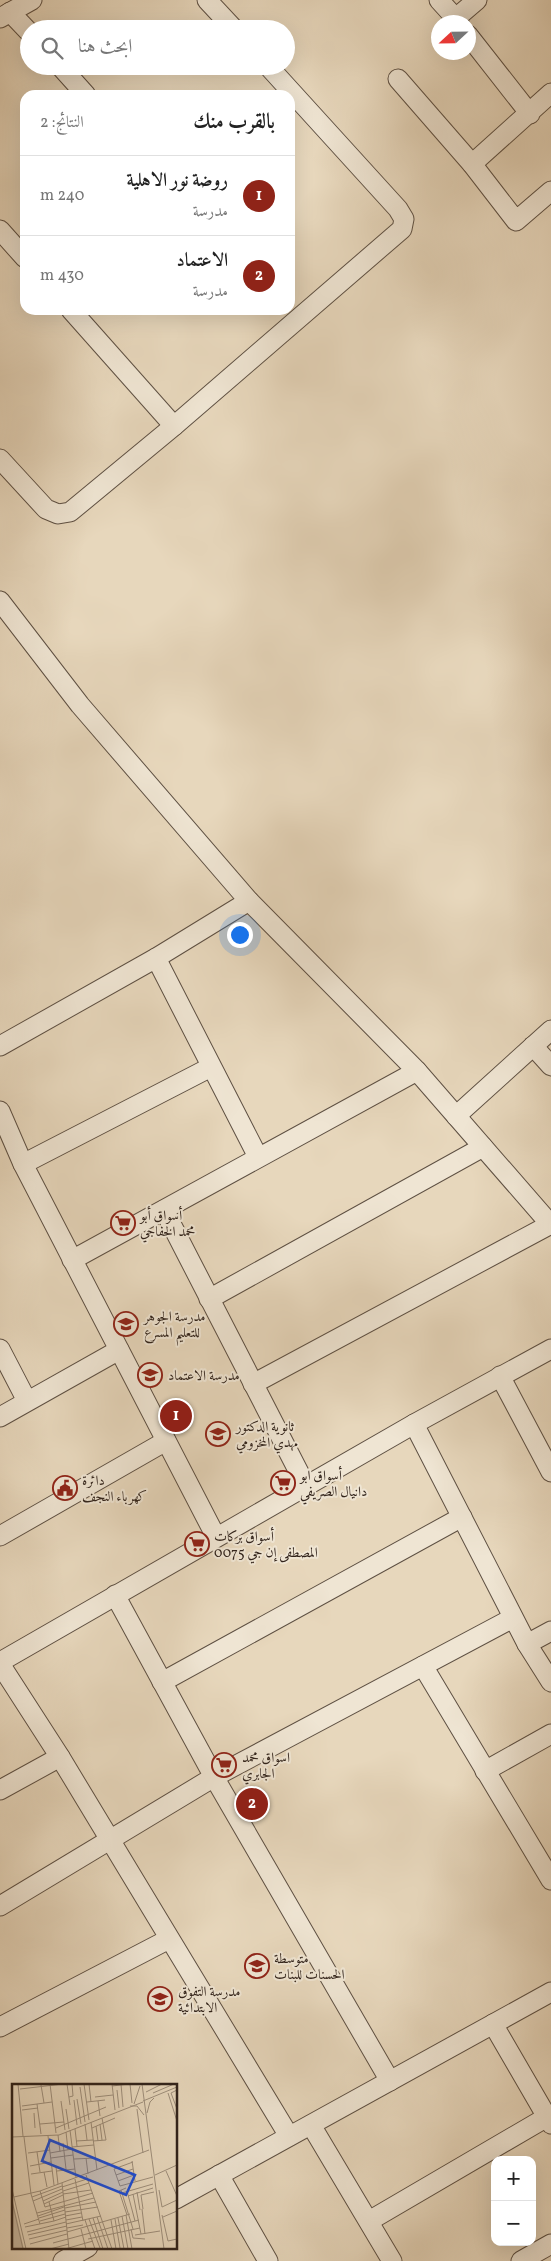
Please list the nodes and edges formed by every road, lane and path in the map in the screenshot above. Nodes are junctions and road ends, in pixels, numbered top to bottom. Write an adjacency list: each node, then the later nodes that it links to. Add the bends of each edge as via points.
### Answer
1 (32, 0): 5 (street)
2 (207, 0): 8 (street)
3 (440, 0): 6 (street)
4 (477, 0): 7 (street)
5 (5, 15): 9 (street)
6 (454, 15)
7 (463, 15)
8 (226, 20)
9 (20, 26)
10 (476, 45): 18 (street)
11 (68, 75): 14 (street)
12 (276, 75): 15 (street)
13 (398, 79): 19 (street)
14 (82, 90)
15 (290, 90)
16 (551, 94): 18 (street)
17 (295, 96): 23 (street, via 404,219 402,229)
18 (530, 114): 19 (street)
19 (472, 164): 20 (street, via 516,221)
20 (551, 191)
21 (0, 230): 22 (street)
22 (20, 252)
23 (295, 311)
24 (75, 315): 26 (street)
25 (288, 316): 26 (street)
26 (174, 426): 27 (street, via 70,512 58,514 46,509)
27 (0, 459)
28 (0, 601): 29 (street, via 80,704)
29 (248, 901): 30 (street); 36 (street)
30 (156, 958): 32 (street); 35 (street)
31 (551, 1030): 33 (street)
32 (0, 1046)
33 (534, 1046): 34 (street); 38 (street)
34 (551, 1066)
35 (211, 1067): 40 (street); 41 (street)
36 (417, 1071): 38 (street); 40 (street)
37 (0, 1112): 41 (street)
38 (456, 1116): 39 (street)
39 (483, 1147): 43 (street); 45 (street)
40 (258, 1157): 42 (street)
41 (23, 1164): 44 (street)
42 (164, 1210): 44 (street); 45 (street)
43 (551, 1224): 50 (street)
44 (72, 1260): 48 (street)
45 (210, 1299): 50 (street)
46 (551, 1348): 49 (street)
47 (0, 1349): 51 (street)
48 (119, 1350): 51 (street); 54 (street)
49 (500, 1376): 53 (street); 55 (street)
50 (253, 1384): 56 (street)
51 (27, 1401): 52 (street)
52 (0, 1417)
53 (414, 1424): 56 (street); 57 (street)
54 (166, 1441): 58 (street); 59 (street)
55 (551, 1472)
56 (306, 1486): 59 (street)
57 (462, 1517): 61 (street); 66 (street)
58 (0, 1536)
59 (216, 1537): 60 (street)
60 (115, 1595): 64 (street); 66 (street)
61 (513, 1618): 63 (street); 65 (street)
62 (551, 1631): 63 (street)
63 (527, 1644): 67 (street)
64 (0, 1663): 69 (street)
65 (422, 1666): 70 (street); 71 (street)
66 (162, 1682): 71 (street)
67 (551, 1682)
68 (551, 1734): 70 (street)
69 (60, 1757): 72 (street); 73 (street)
70 (485, 1771): 74 (street)
71 (214, 1777): 73 (street); 80 (street)
72 (0, 1790)
73 (110, 1841): 75 (street); 76 (street)
74 (550, 1876)
75 (0, 1906)
76 (169, 1939): 79 (street); 83 (street)
77 (551, 1992): 78 (street)
78 (493, 2024): 80 (street); 81 (street)
79 (0, 2027)
80 (390, 2081): 82 (street)
81 (549, 2120): 86 (street)
82 (312, 2125): 83 (street); 86 (street)
83 (289, 2136): 84 (street)
84 (219, 2175): 85 (street); 90 (street)
85 (178, 2198)
86 (369, 2222): 91 (street)
87 (551, 2244): 92 (street)
88 (86, 2248): 89 (street)
89 (63, 2261)
90 (268, 2261)
91 (392, 2261)
92 (521, 2261)

